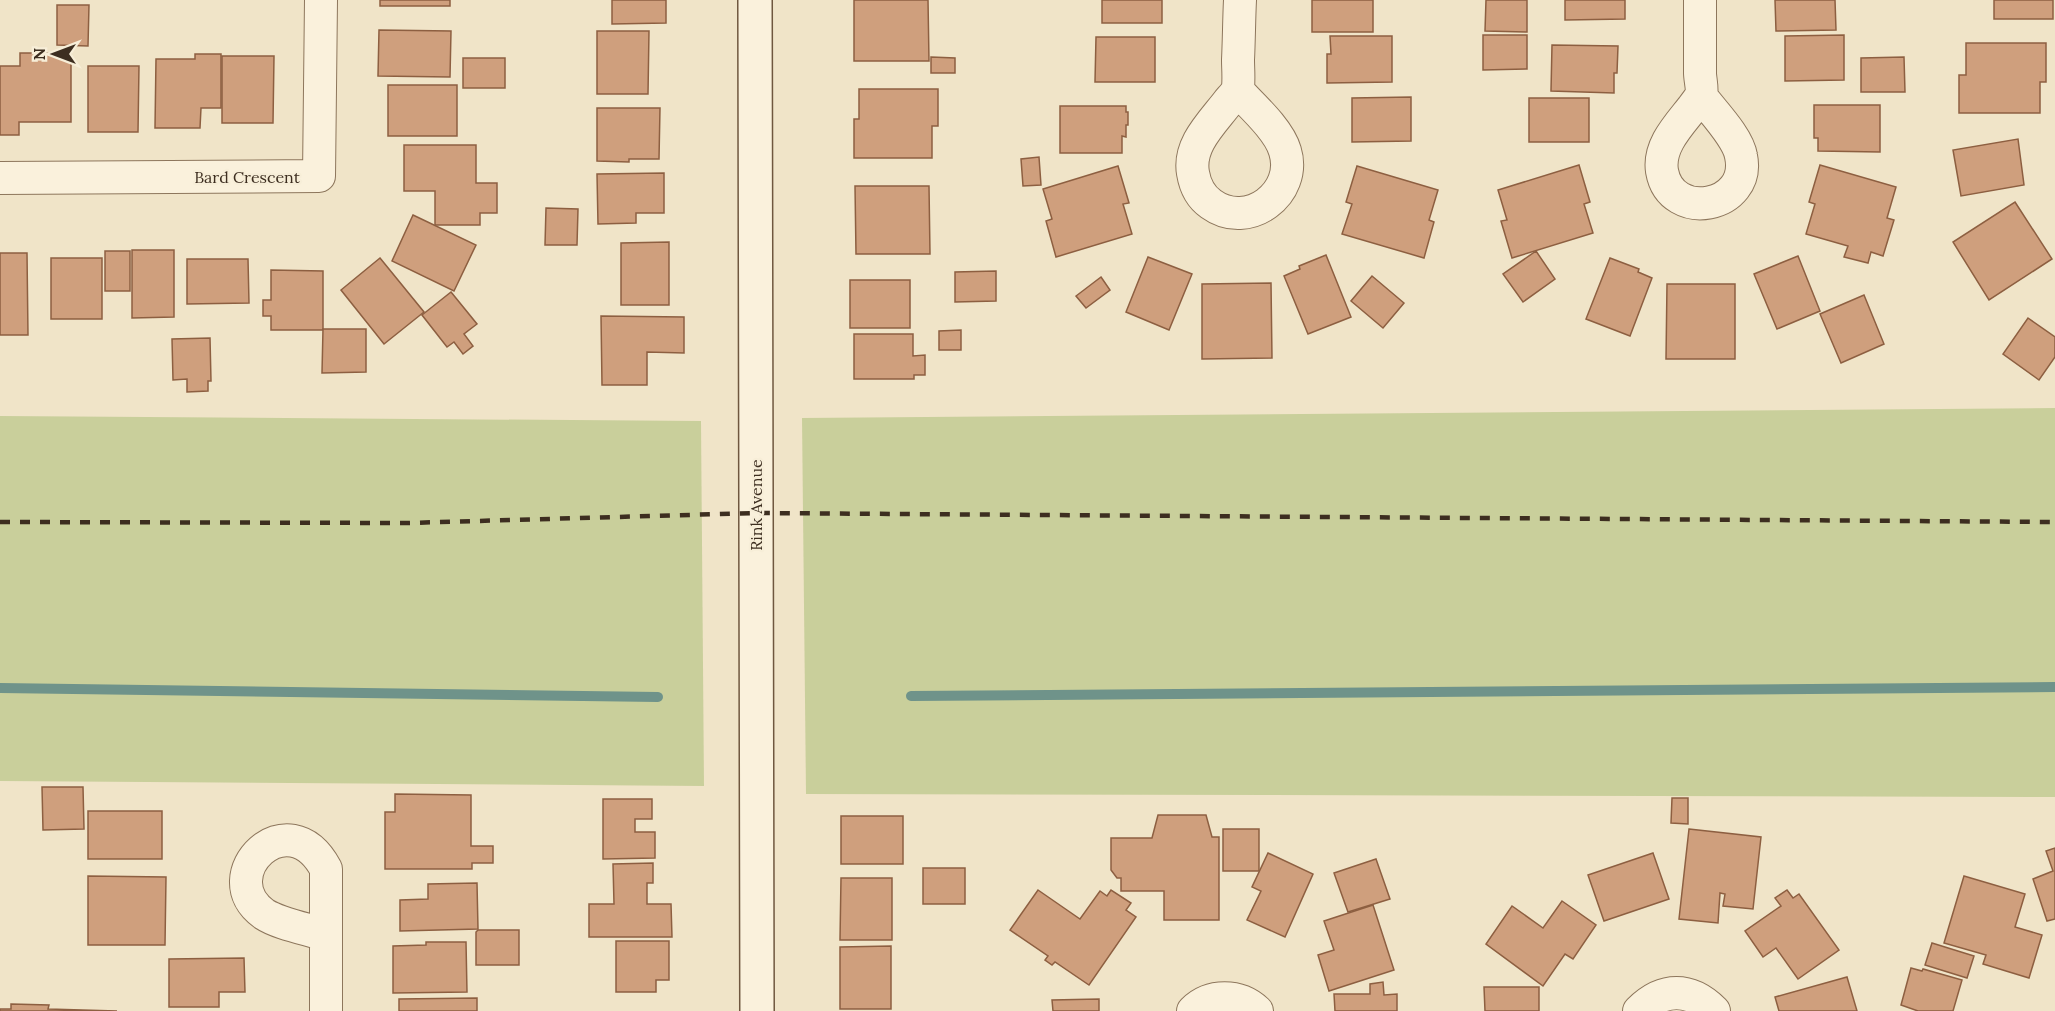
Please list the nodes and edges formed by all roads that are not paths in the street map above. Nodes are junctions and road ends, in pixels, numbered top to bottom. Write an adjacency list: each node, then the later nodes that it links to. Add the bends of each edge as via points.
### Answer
1 (321, 0): 7 (street, Bard Crescent, via 319,176)
2 (755, 0): 10 (street, Rink Avenue)
3 (1240, 0): 5 (street)
4 (1700, 0): 6 (street)
5 (1238, 90)
6 (1701, 96)
7 (0, 178)
8 (326, 935): 9 (street)
9 (326, 1011)
10 (757, 1011)
11 (1193, 1011): 12 (street, via 1210,1000 1224,998 1240,1000)
12 (1257, 1011)
13 (1639, 1011): 14 (street, via 1655,998 1676,992 1705,1002)
14 (1713, 1011)

